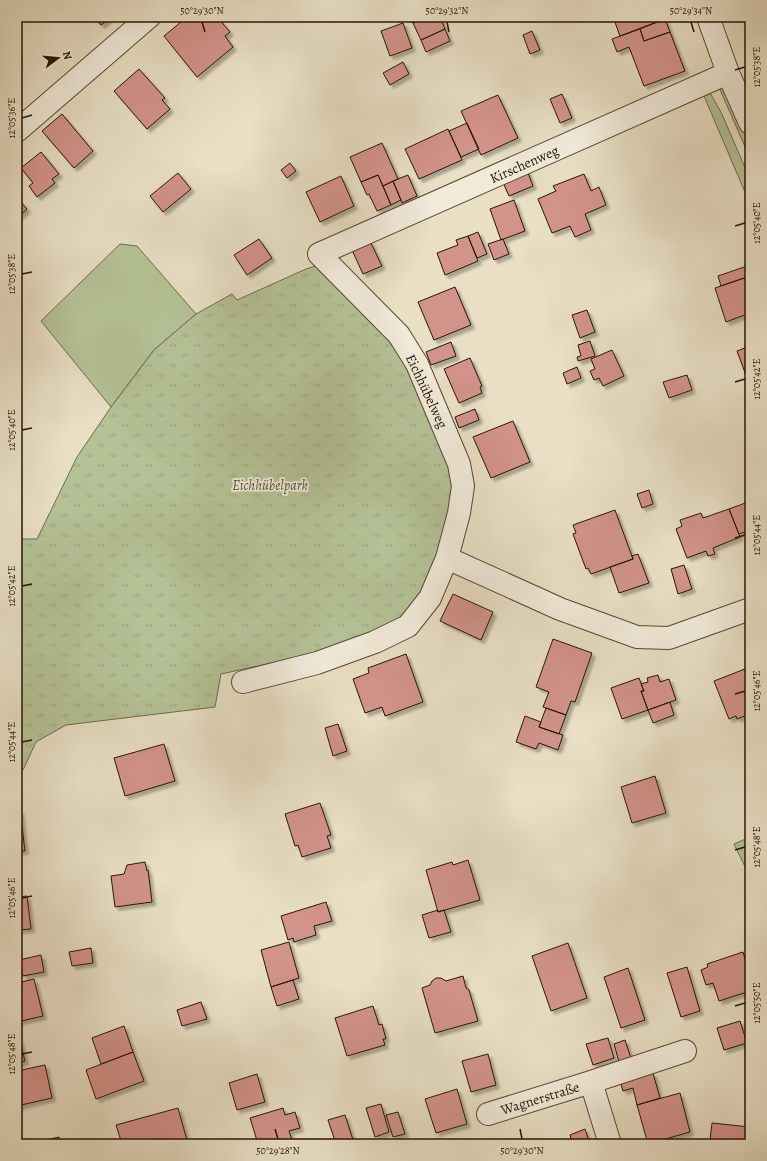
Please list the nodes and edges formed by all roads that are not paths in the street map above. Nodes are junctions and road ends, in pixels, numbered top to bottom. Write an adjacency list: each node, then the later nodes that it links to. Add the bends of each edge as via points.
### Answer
1 (149, 17): 5 (street)
2 (708, 17): 3 (street)
3 (728, 73): 4 (street); 6 (street, Kirschenweg)
4 (750, 123)
5 (17, 131)
6 (319, 254): 7 (street, Eichhübelweg, via 399,335 417,364 442,422 459,464 463,486)
7 (447, 558): 8 (street, via 560,609 637,637 669,638); 9 (street, Eichhübelweg, via 430,598 408,626 375,642 317,663)
8 (750, 609)
9 (243, 682)
10 (685, 1051): 11 (street, Wagnerstraße)
11 (591, 1082): 12 (street, Wagnerstraße); 13 (street, Wagnerstraße)
12 (488, 1114)
13 (610, 1144)

